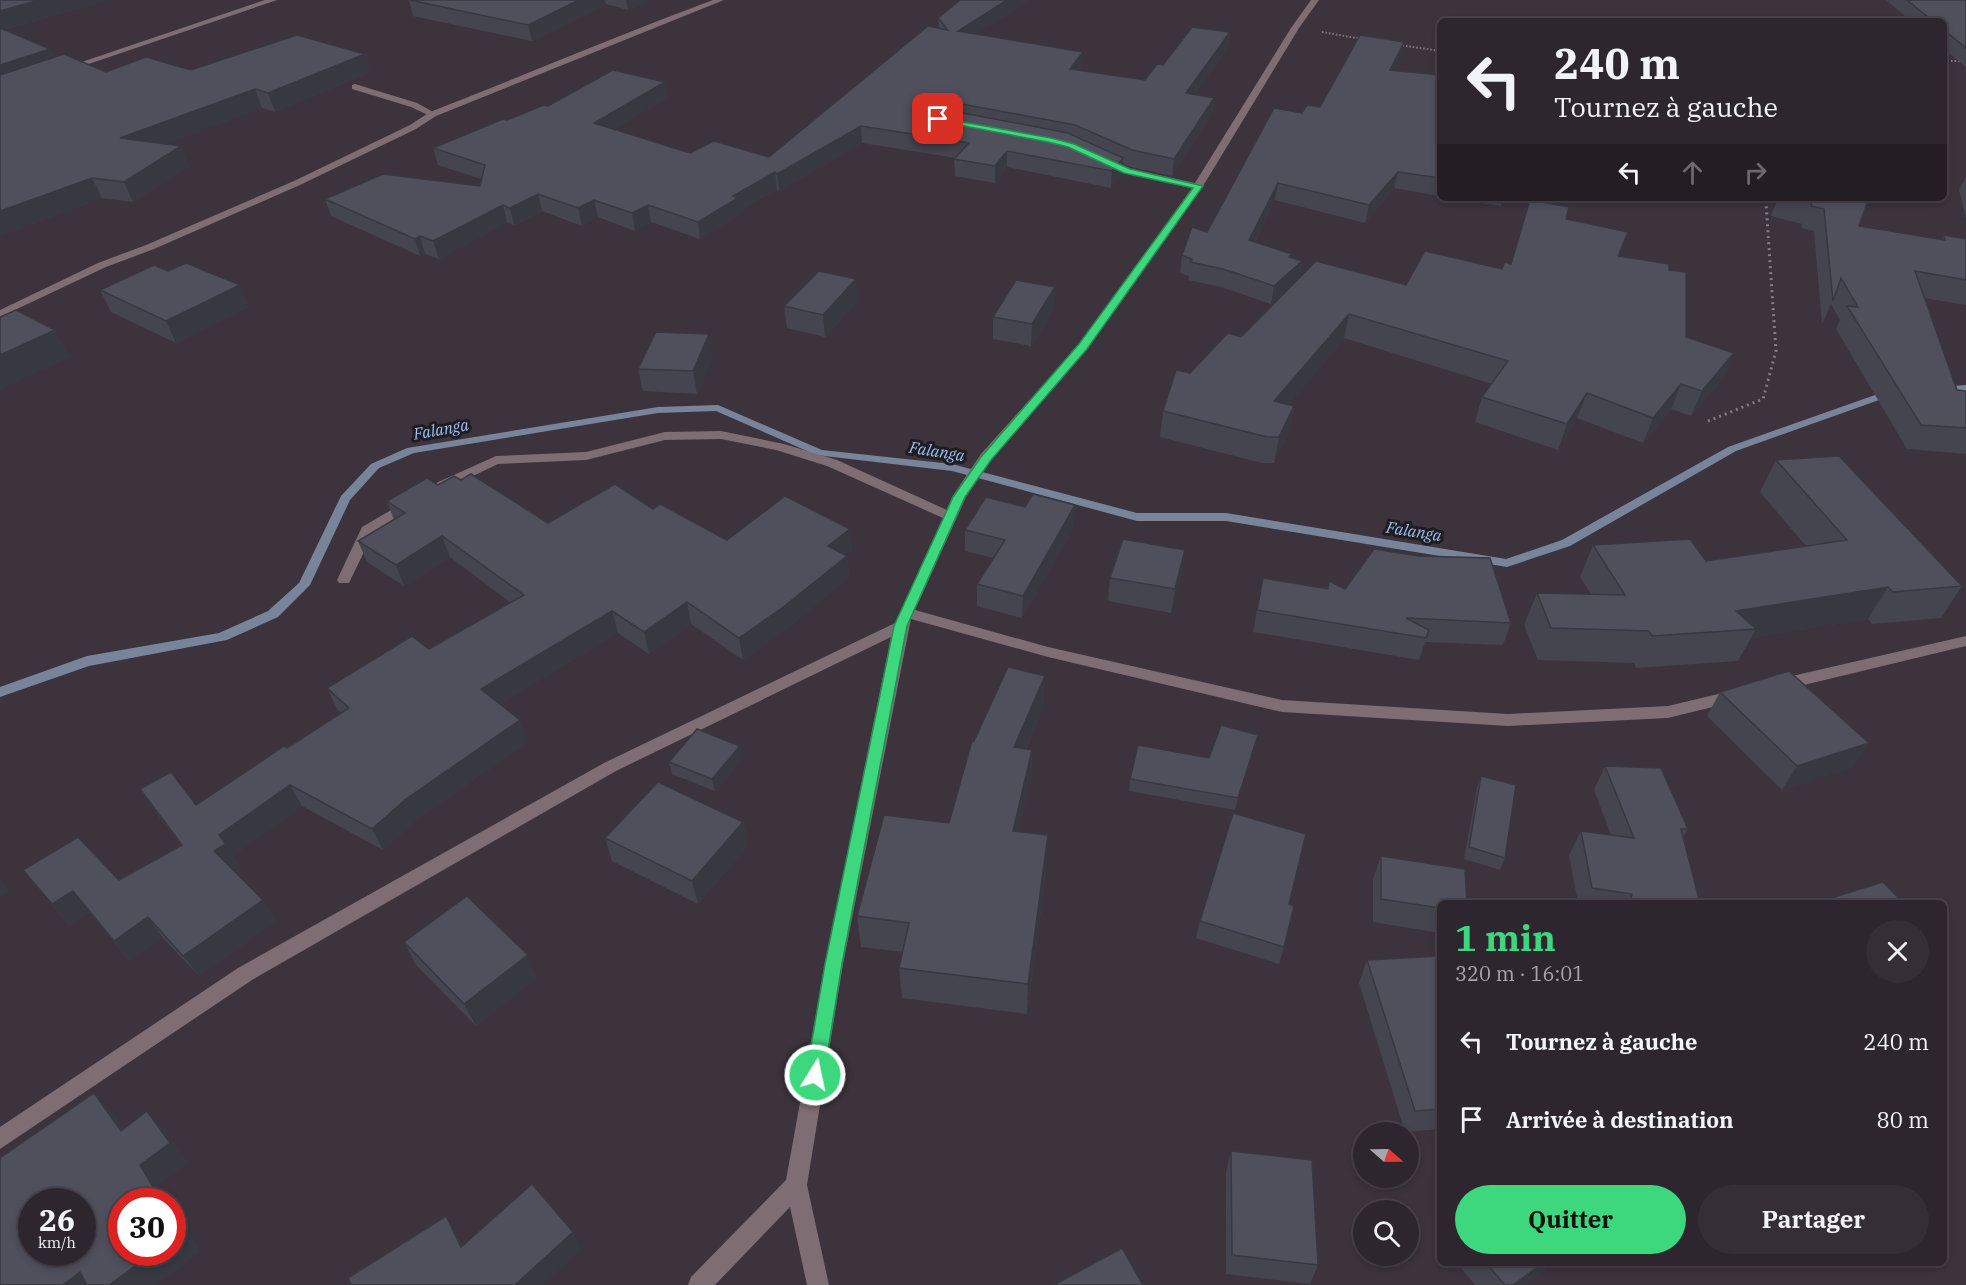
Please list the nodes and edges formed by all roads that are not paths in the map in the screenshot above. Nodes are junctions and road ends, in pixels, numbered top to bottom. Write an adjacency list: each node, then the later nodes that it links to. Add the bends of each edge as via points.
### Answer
1 (273, 0): 4 (street)
2 (720, 0): 6 (street)
3 (1315, 0): 8 (street)
4 (60, 71)
5 (355, 87): 6 (street)
6 (433, 114): 9 (street, via 297,183 102,265)
7 (1096, 157): 8 (street, via 1127,171)
8 (1198, 186): 10 (street, via 1083,346 986,457 959,497)
9 (0, 314)
10 (951, 517): 11 (street, via 832,463 779,447 721,435 665,436 586,456 496,460 427,494 367,530); 12 (street)
11 (344, 580)
12 (904, 620): 13 (street, via 1282,706 1508,720 1668,711); 14 (street, via 610,767 244,974); 15 (street, via 834,964)
13 (1966, 641)
14 (0, 1139)
15 (796, 1185): 16 (street); 17 (street)
16 (699, 1285)
17 (818, 1285)

